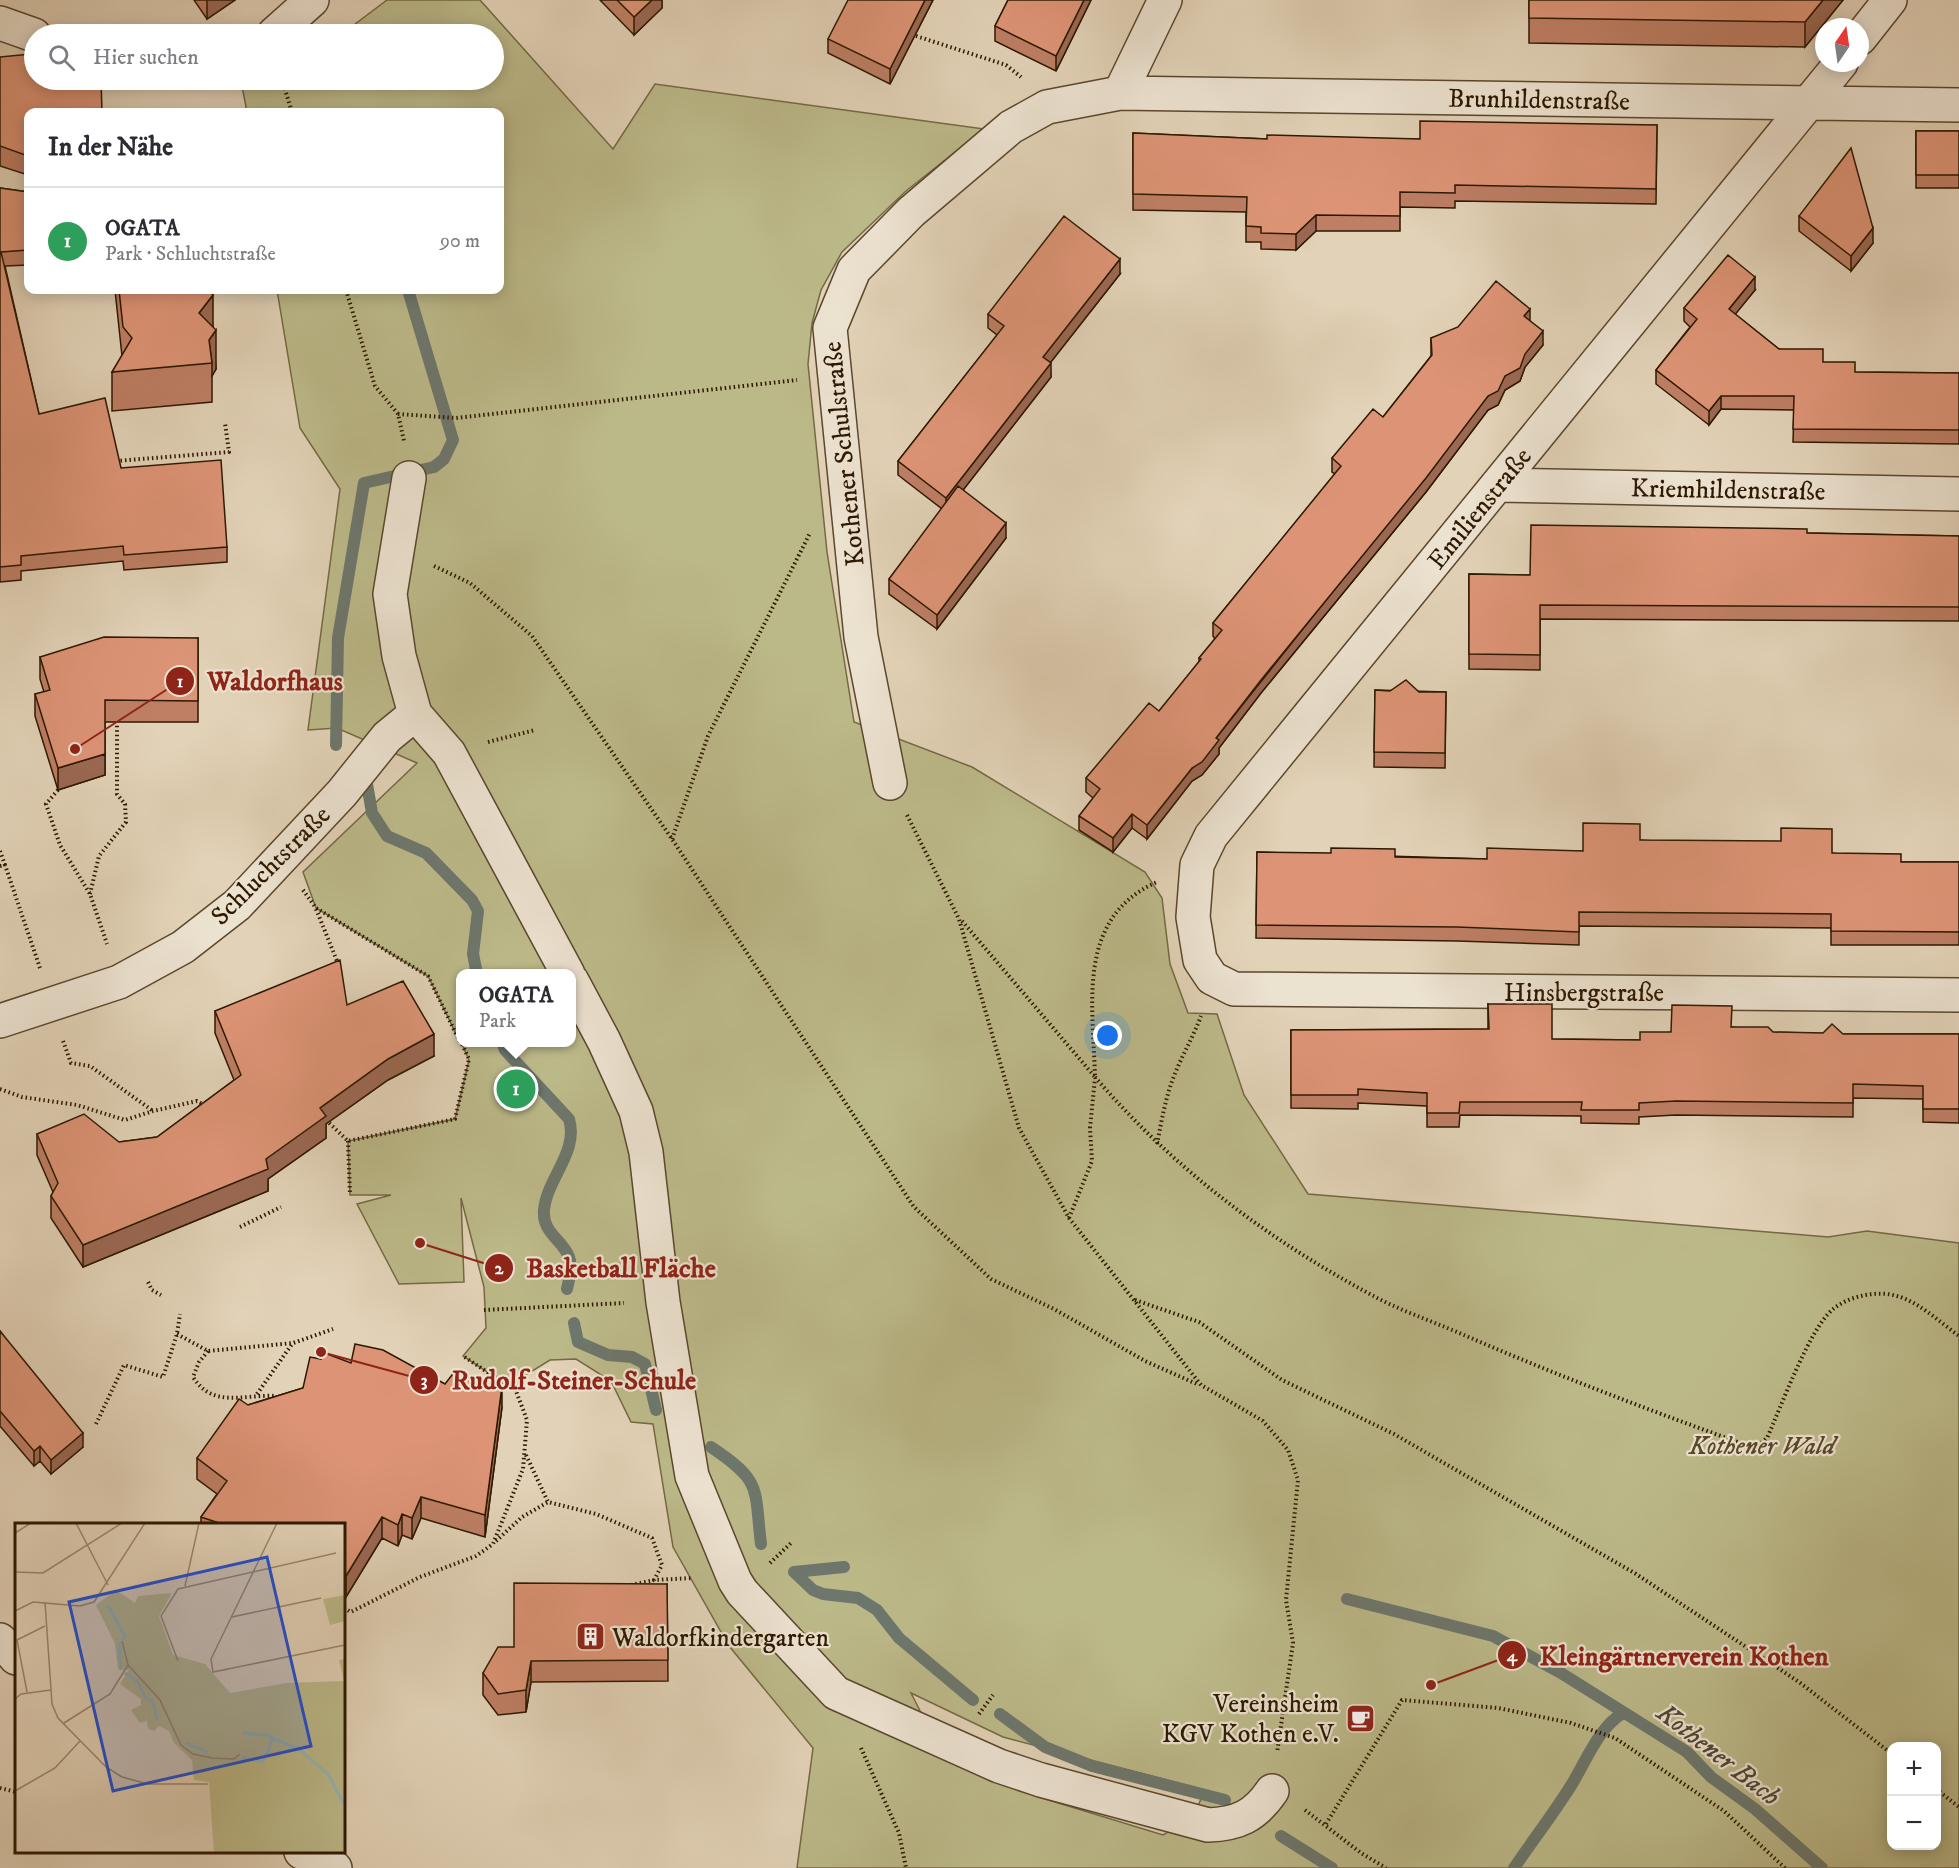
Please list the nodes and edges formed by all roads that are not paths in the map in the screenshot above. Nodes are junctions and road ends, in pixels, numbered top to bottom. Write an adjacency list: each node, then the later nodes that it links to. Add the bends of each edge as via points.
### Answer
1 (312, 0): 5 (street)
2 (1165, 0): 9 (street)
3 (1890, 0): 6 (street)
4 (0, 23): 7 (street)
5 (285, 24)
6 (1869, 27)
7 (24, 31)
8 (1834, 72): 10 (street, Emilienstraße)
9 (1120, 93): 10 (street, Brunhildenstraße); 16 (street, Kothener Schulstraße, via 1047,107 1011,127 910,212 854,270 831,328 861,637)
10 (1809, 104): 11 (street, Brunhildenstraße); 13 (street, Emilienstraße)
11 (1959, 105)
12 (408, 464): 15 (street, via 390,594 399,656)
13 (1497, 485): 14 (street, Kriemhildenstraße); 18 (street, Emilienstraße, via 1211,837 1197,865 1192,917 1200,960)
14 (1959, 494)
15 (415, 714): 17 (street, via 449,753); 21 (street, Schluchtstraße, via 387,737 342,794 237,905 183,947 119,982)
16 (890, 783)
17 (565, 969)
18 (1212, 978): 20 (street, Hinsbergstraße, via 1234,989)
19 (576, 988): 24 (street, via 636,1111 646,1152 663,1302 692,1476 735,1581 836,1692 999,1766 1208,1825 1248,1818)
20 (1959, 995)
21 (0, 1021)
22 (0, 1640): 23 (street)
23 (15, 1657)
24 (1272, 1791)
25 (305, 1853): 26 (street)
26 (335, 1868)

